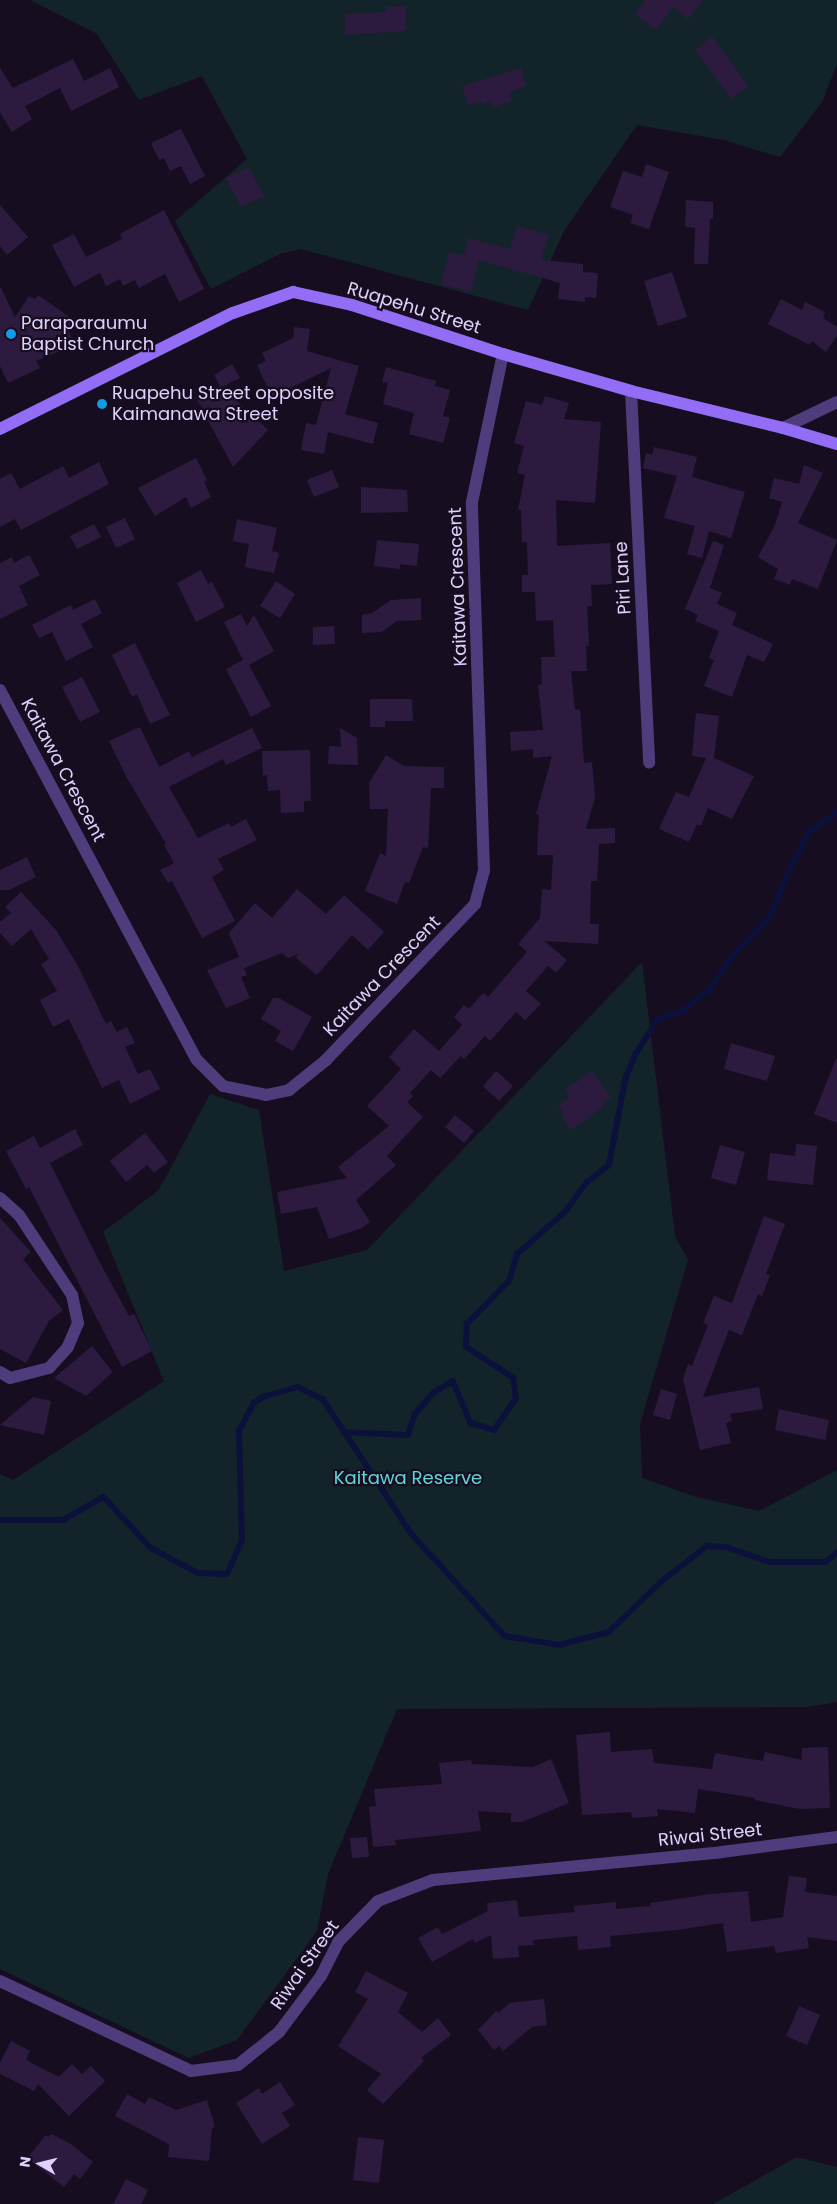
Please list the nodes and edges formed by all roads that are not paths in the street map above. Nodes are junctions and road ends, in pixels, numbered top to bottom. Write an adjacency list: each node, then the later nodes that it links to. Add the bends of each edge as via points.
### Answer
1 (503, 354): 2 (street, Ruapehu Street); 5 (street, Ruapehu Street, via 352,305 293,292 234,312); 7 (street, Kaitawa Crescent, via 472,502 484,871 475,904 326,1060 289,1090 266,1095 223,1086 198,1060)
2 (631, 391): 4 (street, Ruapehu Street); 8 (street, Piri Lane)
3 (837, 402): 4 (street)
4 (783, 428): 6 (street, Ruapehu Street)
5 (0, 429)
6 (837, 444)
7 (0, 690)
8 (649, 763)
9 (0, 1198): 10 (street, via 19,1215 72,1296 78,1323 68,1347 49,1368 10,1378)
10 (0, 1372)
11 (837, 1837): 12 (street, Riwai Street, via 722,1852 434,1880 378,1901 338,1942 321,1976 279,2032 238,2066 191,2071)
12 (0, 1981)

